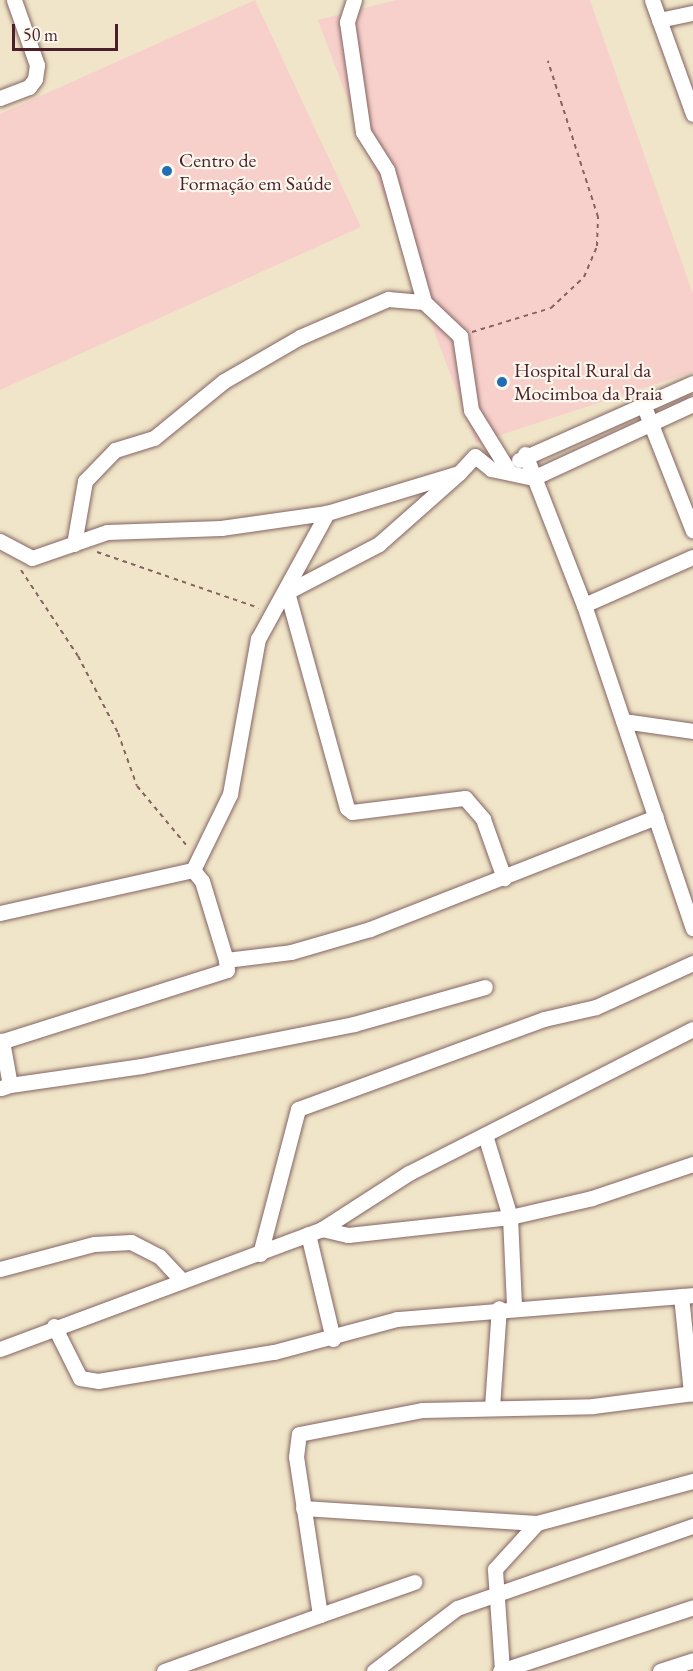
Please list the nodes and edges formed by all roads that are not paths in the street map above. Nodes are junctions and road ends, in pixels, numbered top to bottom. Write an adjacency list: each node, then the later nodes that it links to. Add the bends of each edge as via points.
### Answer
1 (14, 0): 6 (street, via 36,65 35,79 29,87)
2 (354, 0): 8 (street, via 347,22 363,132 387,170)
3 (652, 0): 5 (street)
4 (693, 13): 5 (street)
5 (660, 20): 7 (street)
6 (0, 98)
7 (693, 114)
8 (424, 302): 14 (street, via 460,336 471,410); 20 (street, via 388,299 300,338 224,381 154,438 115,450 85,481)
9 (693, 382): 10 (street)
10 (643, 404): 12 (street); 13 (street)
11 (693, 404): 12 (street)
12 (651, 423): 16 (street); 18 (street)
13 (525, 454): 14 (street); 16 (street)
14 (508, 470): 15 (street, via 491,469 475,456); 16 (street)
15 (459, 473): 17 (street); 22 (street, via 379,544)
16 (534, 478): 23 (street)
17 (327, 513): 20 (street, via 221,528 107,532); 22 (street)
18 (693, 531)
19 (0, 541): 20 (street, via 32,558)
20 (74, 544)
21 (693, 557): 23 (street)
22 (287, 592): 27 (street, via 271,613 252,666 230,794); 28 (street, via 347,808 352,812 465,798 483,819)
23 (584, 605): 24 (street)
24 (623, 721): 25 (street); 26 (street)
25 (693, 730)
26 (656, 817): 28 (street); 30 (street)
27 (197, 865): 29 (street); 31 (street)
28 (504, 878): 31 (street, via 303,949)
29 (0, 913)
30 (693, 928)
31 (226, 960): 35 (street, via 227,970)
32 (693, 963): 41 (street, via 596,1007 544,1019 298,1109)
33 (485, 987): 36 (street, via 354,1024 142,1066)
34 (693, 1029): 37 (street)
35 (1, 1041): 36 (street)
36 (5, 1087)
37 (485, 1135): 39 (street); 40 (street, via 370,1194)
38 (693, 1164): 39 (street, via 592,1198)
39 (510, 1217): 40 (street, via 348,1235); 45 (street)
40 (315, 1232): 41 (street); 47 (street)
41 (260, 1254): 43 (street)
42 (0, 1269): 43 (street, via 94,1244 131,1242 159,1256)
43 (182, 1281): 46 (street)
44 (687, 1295): 45 (street); 49 (street)
45 (507, 1307): 47 (street, via 397,1319); 50 (street)
46 (54, 1326): 47 (street, via 80,1378 89,1382); 48 (street)
47 (333, 1339)
48 (0, 1349)
49 (692, 1393): 50 (street, via 593,1406)
50 (492, 1407): 52 (street, via 423,1410 299,1434)
51 (693, 1481): 53 (street)
52 (303, 1508): 53 (street); 58 (street)
53 (537, 1523): 56 (street, via 495,1569)
54 (693, 1526): 56 (street)
55 (414, 1582): 58 (street)
56 (494, 1593): 61 (street, via 457,1608); 62 (street)
57 (693, 1607): 62 (street)
58 (320, 1615): 60 (street)
59 (693, 1660): 63 (street)
60 (164, 1671)
61 (374, 1671)
62 (501, 1671)
63 (660, 1671)

